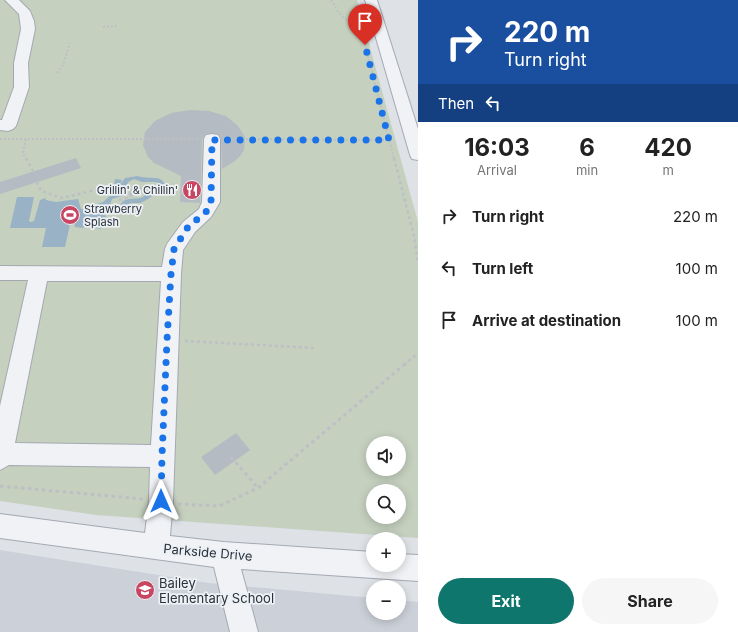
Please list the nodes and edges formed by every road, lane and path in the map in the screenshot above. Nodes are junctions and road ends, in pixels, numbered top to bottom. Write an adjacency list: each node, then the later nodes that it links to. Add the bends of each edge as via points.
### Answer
1 (11, 0): 9 (street, via 24,13 28,29 21,63 22,81 8,126)
2 (331, 0): 13 (path, via 359,32 365,45)
3 (370, 0): 8 (street)
4 (103, 26): 5 (path)
5 (119, 26)
6 (70, 43): 7 (path, via 63,65)
7 (57, 73)
8 (412, 115): 14 (street)
9 (0, 126)
10 (0, 139): 11 (path)
11 (26, 139): 12 (path); 15 (path, via 23,153)
12 (212, 140): 13 (path); 23 (street, via 211,202 206,212 188,227 174,249)
13 (389, 140): 20 (path, via 414,236)
14 (418, 154)
15 (32, 171)
16 (37, 182): 18 (path, via 41,192 62,198 108,187 129,195)
17 (147, 187): 18 (path)
18 (133, 191): 19 (path, via 130,197)
19 (119, 200)
20 (418, 263)
21 (0, 273): 22 (street)
22 (39, 274): 23 (street); 27 (street)
23 (171, 274): 24 (street)
24 (167, 340): 25 (path); 28 (street)
25 (316, 348)
26 (418, 353): 31 (path)
27 (0, 456): 28 (street)
28 (162, 456): 32 (street)
29 (231, 457): 31 (path)
30 (0, 486): 32 (path)
31 (258, 488): 32 (path, via 219,506)
32 (161, 501): 34 (street)
33 (0, 526): 34 (street, Parkside Drive)
34 (156, 548): 35 (street, Parkside Drive)
35 (224, 555): 36 (street, Parkside Drive); 37 (street)
36 (418, 568)
37 (244, 632)

